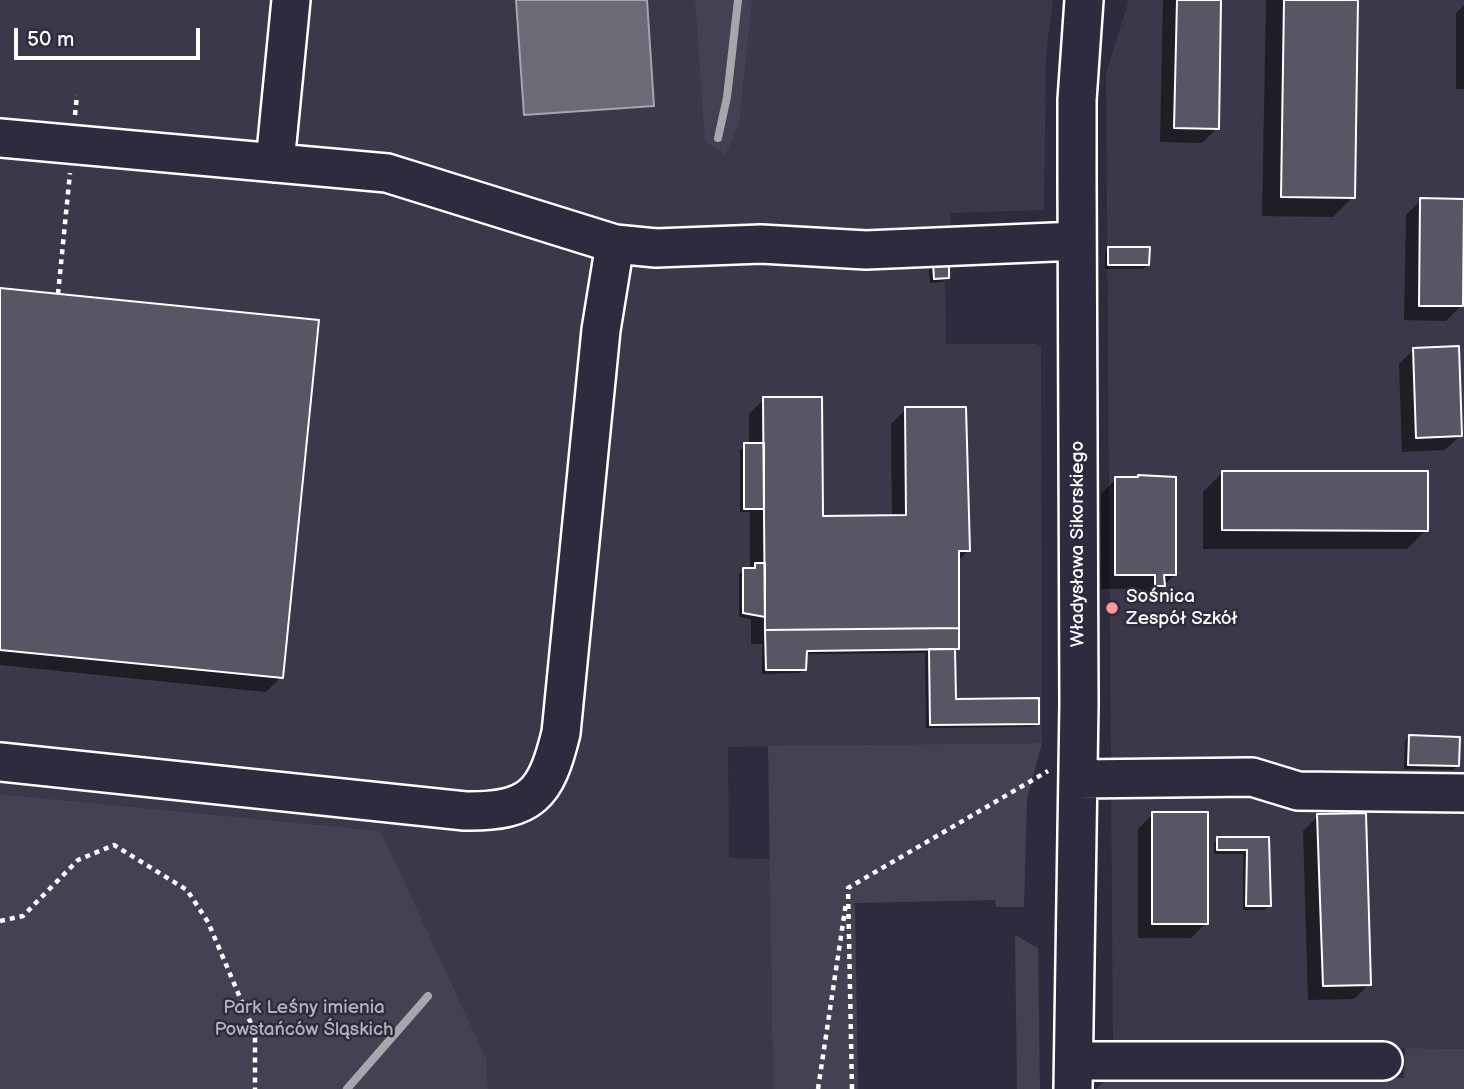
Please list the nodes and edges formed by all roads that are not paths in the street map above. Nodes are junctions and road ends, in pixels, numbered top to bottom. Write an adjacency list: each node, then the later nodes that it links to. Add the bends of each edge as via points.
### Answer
1 (291, 0): 4 (street)
2 (1084, 0): 5 (street, Władysława Sikorskiego, via 1077,100)
3 (0, 138): 4 (street)
4 (275, 163): 6 (street, via 387,173)
5 (1077, 242): 6 (street, via 866,250); 8 (street, Władysława Sikorskiego)
6 (615, 244): 7 (street, via 601,330 561,733 551,772 536,792 518,805 465,811)
7 (0, 762)
8 (1064, 775): 9 (street, via 1252,777 1298,791); 11 (street, Władysława Sikorskiego)
9 (1464, 793)
10 (1383, 1062): 11 (street)
11 (1074, 1075)

